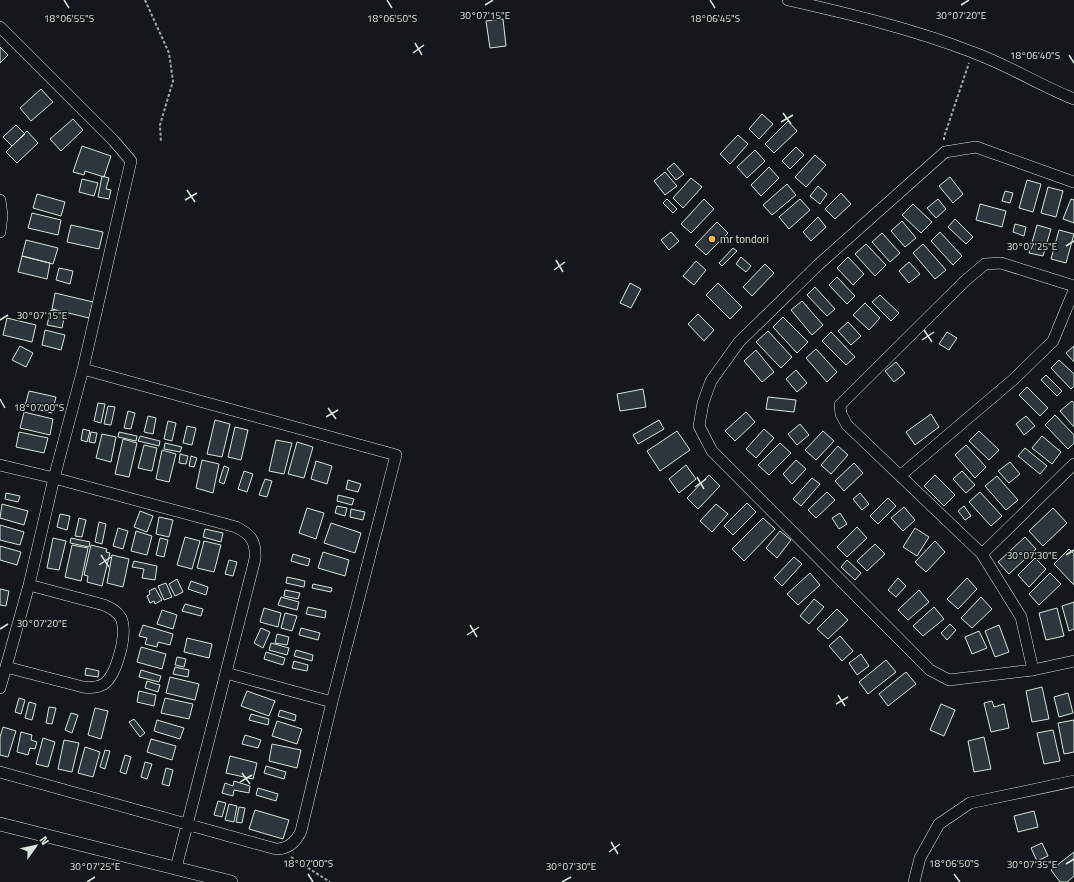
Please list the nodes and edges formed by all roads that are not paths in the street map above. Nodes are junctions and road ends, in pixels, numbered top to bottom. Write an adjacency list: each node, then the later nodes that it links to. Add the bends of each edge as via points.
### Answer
1 (788, 0): 3 (street, via 934,38 1011,68)
2 (0, 27): 9 (street, via 132,161)
3 (1074, 99)
4 (1074, 182): 18 (street, via 976,147 945,152 818,265 739,342 712,381 703,403 700,426 712,451 930,670 949,680)
5 (0, 200): 6 (street)
6 (0, 232)
7 (1074, 286): 12 (street, via 1001,263 985,264 840,405 841,414 847,424)
8 (1074, 290): 12 (street, via 1053,341 1014,379)
9 (83, 369): 13 (street); 21 (street, via 396,455)
10 (1074, 464): 14 (street)
11 (0, 465): 13 (street)
12 (901, 475): 14 (street)
13 (54, 478): 15 (street); 19 (street, via 236,527 252,539 255,559)
14 (982, 554): 18 (street, via 1021,617)
15 (29, 585): 17 (street); 17 (street, via 113,609 124,627 115,668 111,678 93,688)
16 (1074, 661): 18 (street)
17 (6, 667): 20 (street)
18 (1032, 670)
19 (226, 673): 21 (street); 25 (street)
20 (0, 688)
21 (332, 702): 25 (street, via 302,831 292,844 284,849 276,849)
22 (0, 772): 25 (street)
23 (1074, 781): 28 (street, via 970,804 939,824 920,858)
24 (0, 824): 26 (street)
25 (187, 824): 26 (street)
26 (176, 868): 27 (street)
27 (231, 882)
28 (914, 882)

